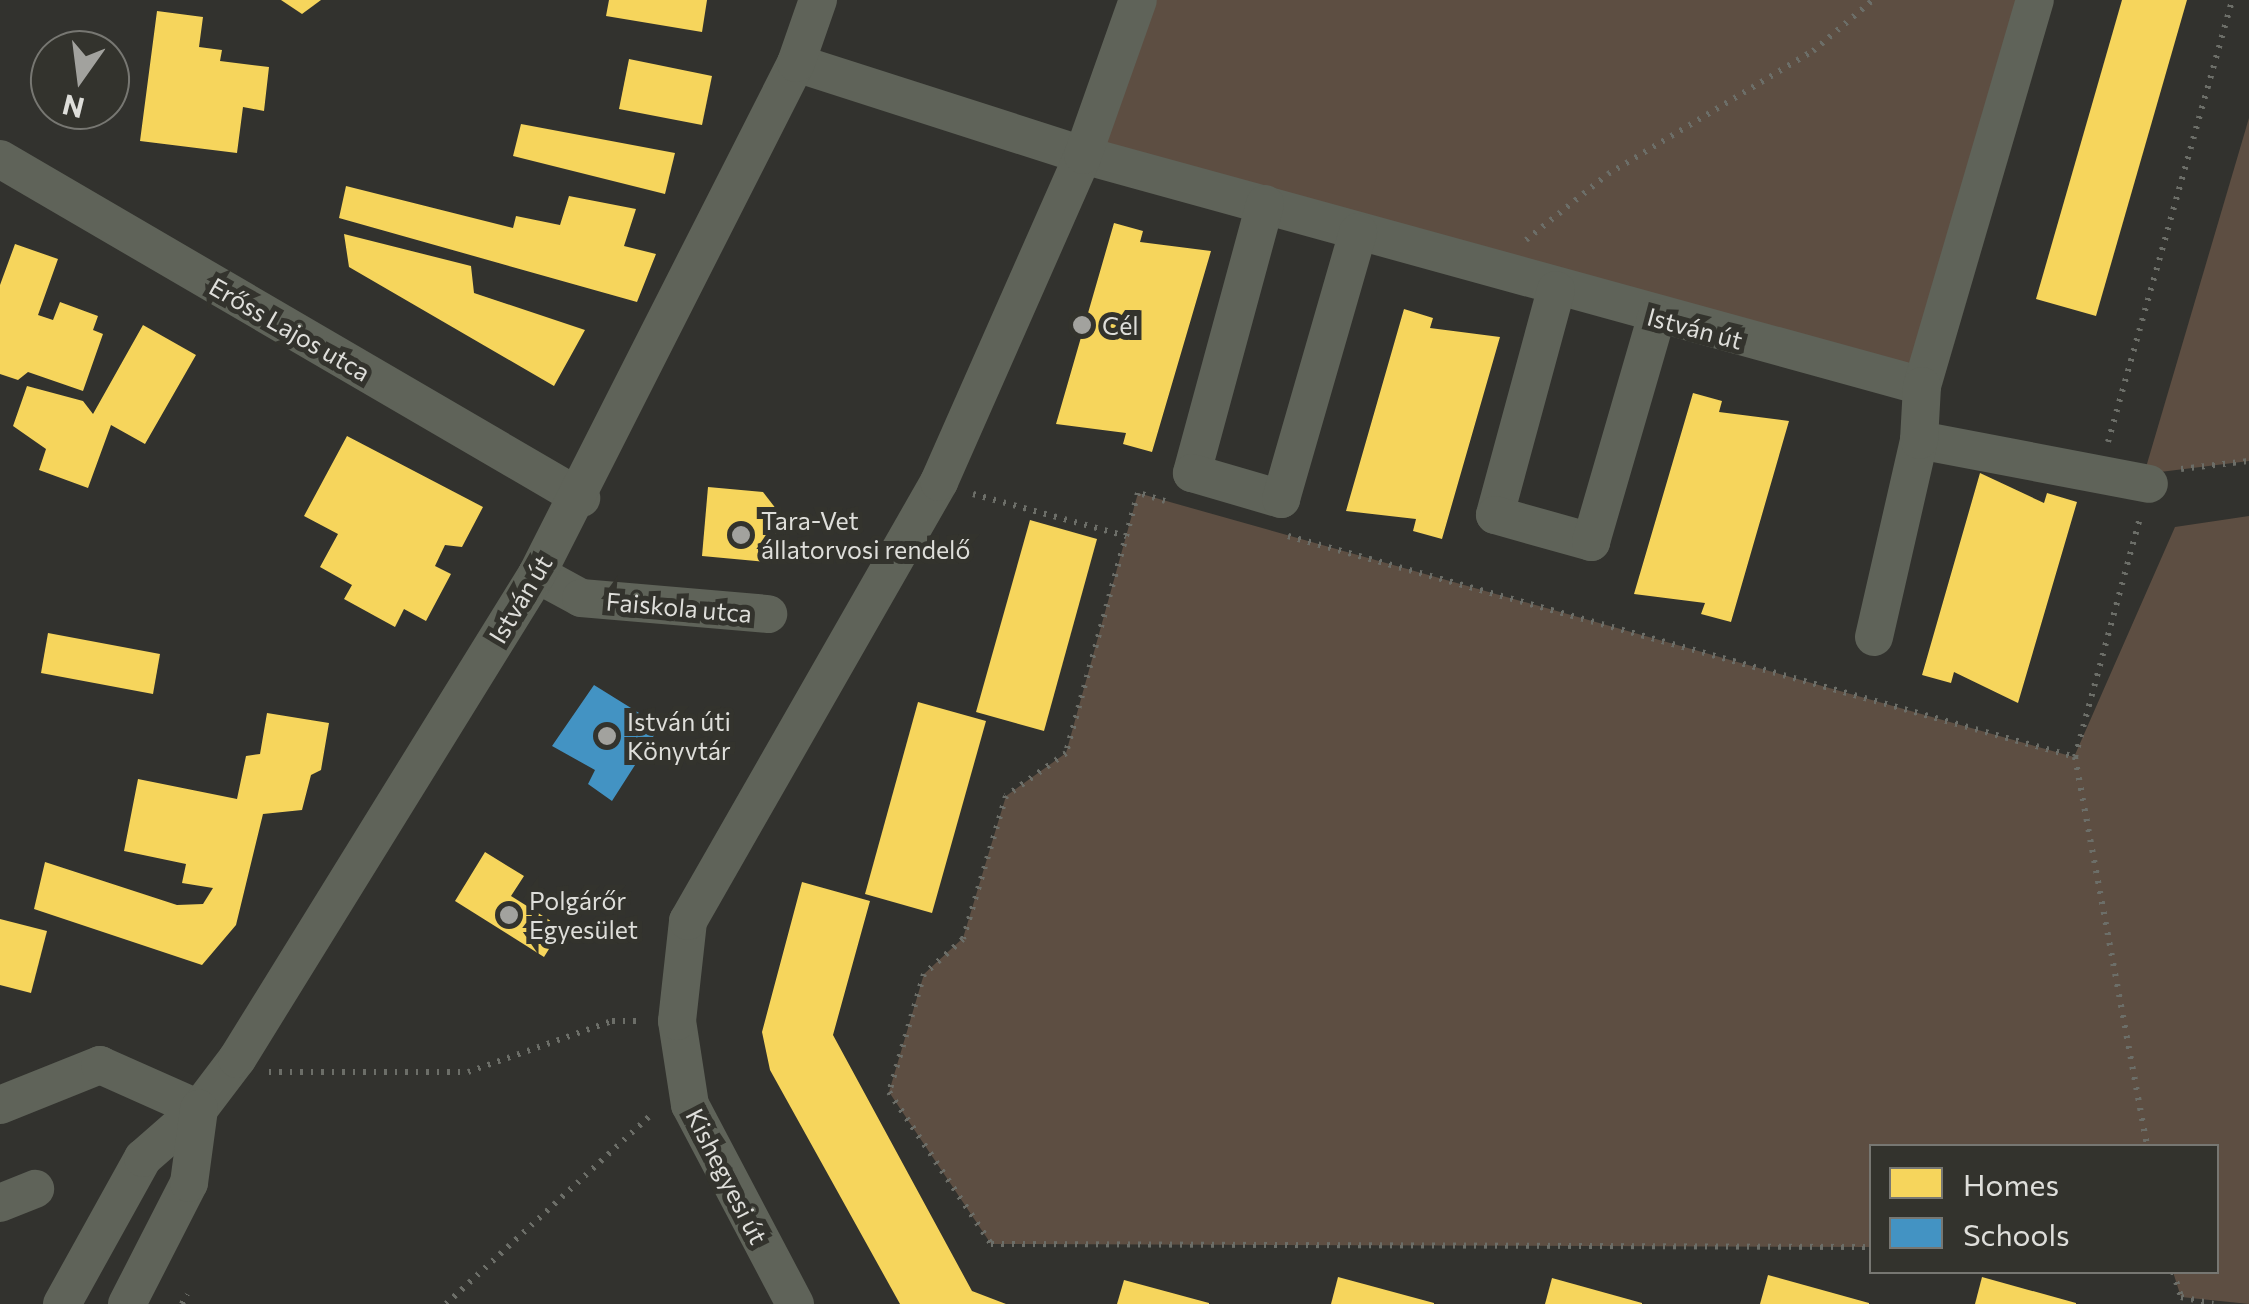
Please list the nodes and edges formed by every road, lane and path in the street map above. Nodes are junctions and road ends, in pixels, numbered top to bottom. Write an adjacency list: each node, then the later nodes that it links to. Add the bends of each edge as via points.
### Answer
1 (818, 0): 6 (street, István út)
2 (1138, 0): 7 (street)
3 (1873, 0): 11 (path, via 1813,52 1608,174)
4 (2035, 0): 14 (street)
5 (2232, 0): 17 (path, via 2102,462)
6 (796, 63): 7 (street, István út); 19 (street, István út)
7 (1083, 155): 9 (street, István út); 18 (street)
8 (0, 160): 19 (street, Erőss Lajos utca)
9 (1265, 204): 10 (street, István út); 10 (street, via 1192,473 1281,498)
10 (1358, 232): 11 (street, István út)
11 (1490, 270): 12 (street, István út)
12 (1556, 290): 13 (street, István út); 13 (street, via 1495,515 1591,542)
13 (1656, 318): 14 (street, István út)
14 (1922, 386): 15 (street)
15 (1919, 440): 17 (street); 25 (street)
16 (2249, 462): 17 (path)
17 (2146, 479): 26 (path)
18 (939, 482): 22 (path); 27 (street, Kishegyesi út, via 688,921)
19 (580, 498): 23 (street, István út)
20 (1176, 504): 22 (path, via 1138,493)
21 (1272, 531): 26 (path)
22 (1126, 536): 35 (path, via 1066,753 1006,796 963,938 924,974 889,1092 992,1244)
23 (537, 574): 24 (street, Faiskola utca, via 580,598); 28 (street, István út)
24 (768, 614)
25 (1874, 637)
26 (2075, 757): 32 (path)
27 (677, 1021): 28 (path, via 612,1021 468,1072 426,1076 283,1077); 29 (street, Kishegyesi út)
28 (237, 1059): 31 (street, István út)
29 (690, 1105): 42 (path, via 641,1114 597,1173); 43 (street, Kishegyesi út)
30 (0, 1106): 31 (street, via 100,1065)
31 (199, 1109): 39 (street, István út, via 143,1158); 40 (street, István út, via 189,1183)
32 (2147, 1144)
33 (35, 1189): 34 (street)
34 (0, 1203)
35 (1869, 1247)
36 (2174, 1274): 38 (path, via 2181,1297)
37 (187, 1294): 41 (path)
38 (2202, 1303): 44 (path)
39 (62, 1304)
40 (127, 1304)
41 (182, 1304)
42 (446, 1304)
43 (795, 1304)
44 (2214, 1304)

